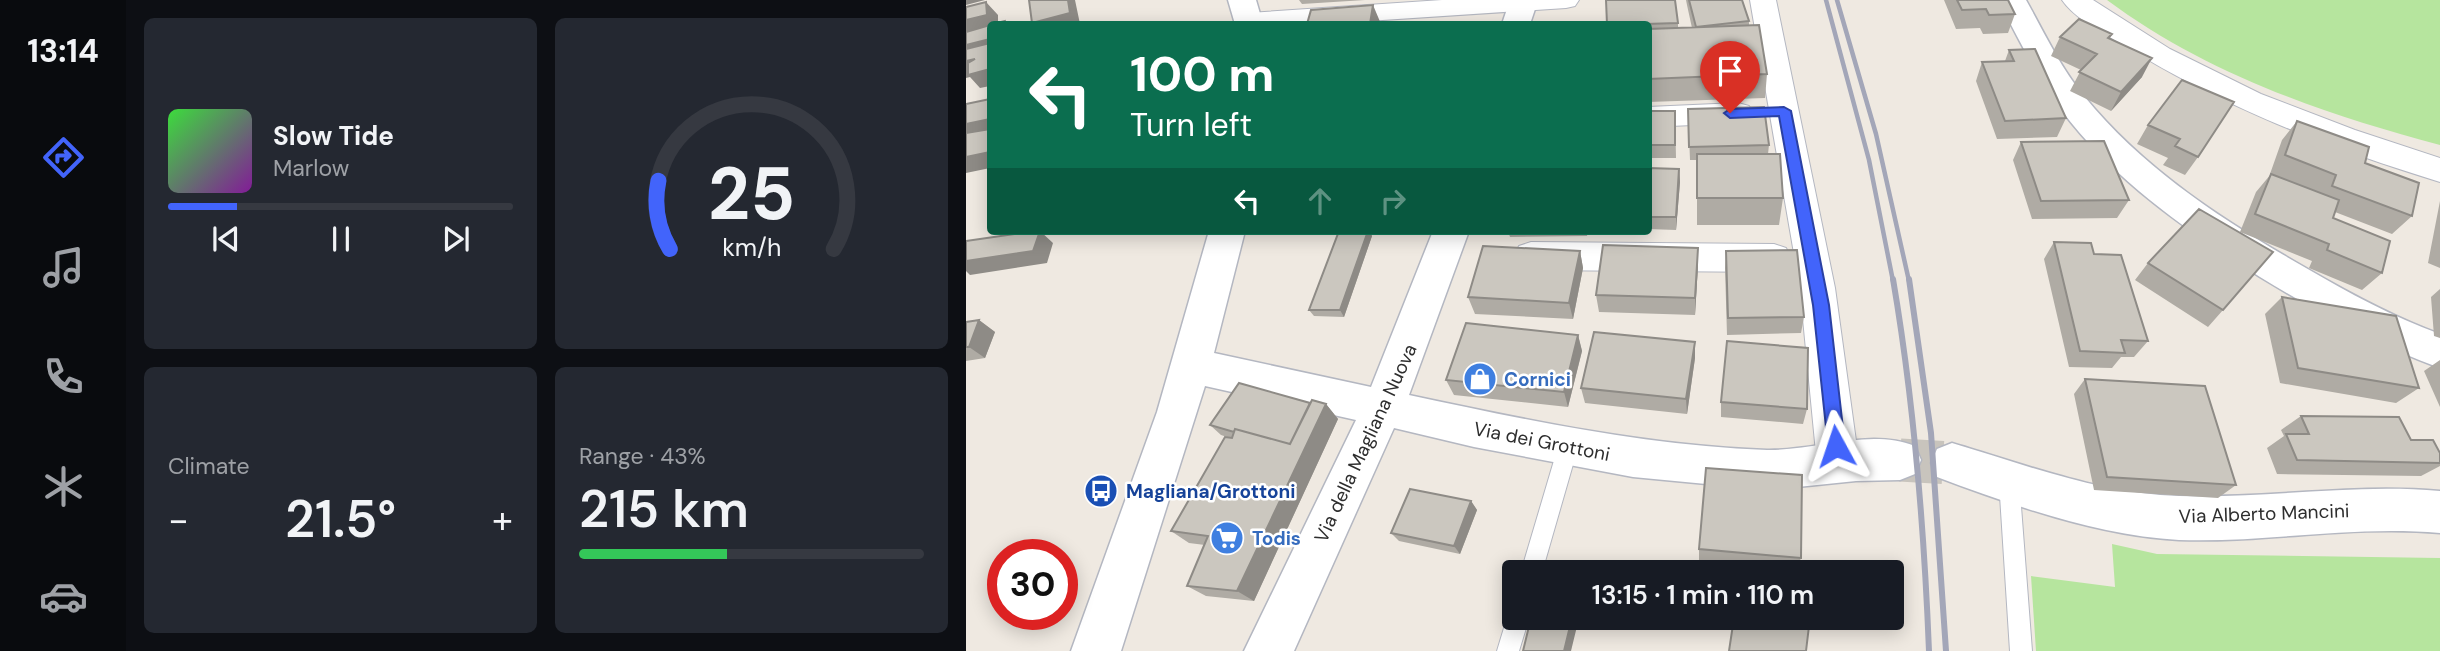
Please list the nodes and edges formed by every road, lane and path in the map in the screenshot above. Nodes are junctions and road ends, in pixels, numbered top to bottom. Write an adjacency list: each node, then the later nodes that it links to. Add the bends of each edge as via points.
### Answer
1 (1566, 0): 5 (street)
2 (1763, 0): 7 (street)
3 (2012, 0): 14 (street, via 2072,104 2154,189 2217,233 2355,315)
4 (2075, 0): 9 (street, via 2152,52 2243,99)
5 (1511, 6): 6 (street)
6 (1247, 15)
7 (1784, 111): 8 (street); 13 (street)
8 (1652, 117)
9 (2440, 170)
10 (1226, 235): 15 (street)
11 (1450, 235): 16 (street, Via della Magliana Nuova)
12 (1504, 256): 13 (street)
13 (1814, 258): 19 (street)
14 (2440, 351)
15 (1190, 365): 16 (street, Via dei Grottoni); 25 (street); 26 (street)
16 (1383, 408): 17 (street, Via dei Grottoni); 27 (street, Via della Magliana Nuova)
17 (1568, 447): 19 (street, Via dei Grottoni, via 1745,469); 23 (lane)
18 (1900, 460): 19 (street, Via dei Grottoni)
19 (1838, 463)
20 (1952, 463): 21 (street)
21 (2009, 481): 22 (street, Via Alberto Mancini, via 2109,509 2161,517 2371,509); 29 (lane)
22 (2440, 512)
23 (1535, 560)
24 (1514, 630): 28 (lane)
25 (1068, 651)
26 (1096, 651)
27 (1269, 651)
28 (1508, 651)
29 (2021, 651)

